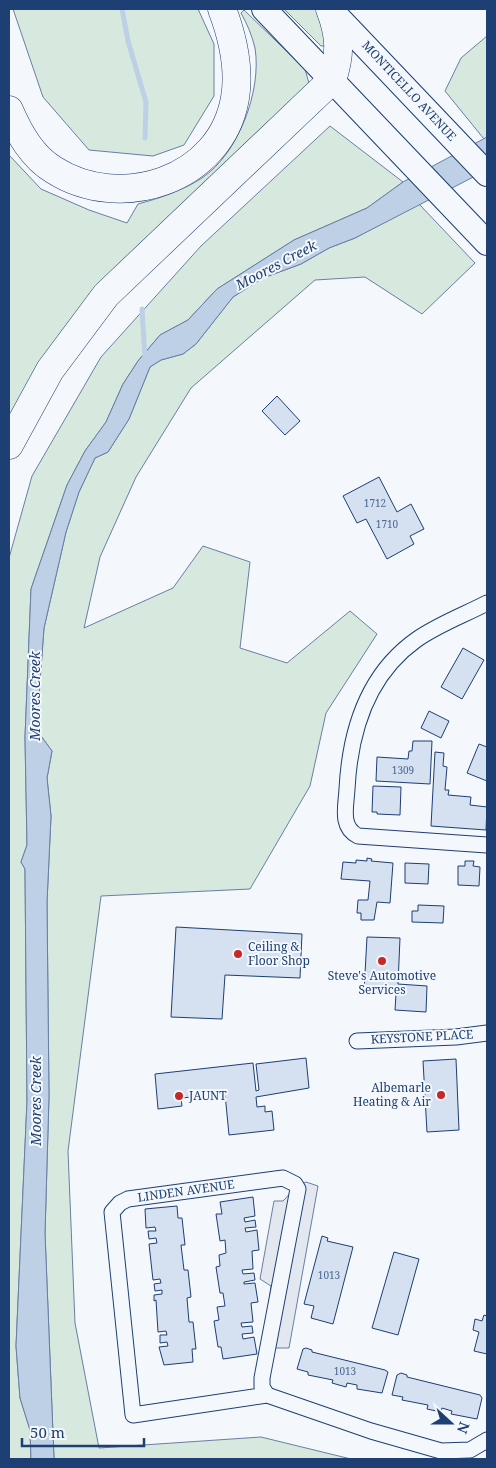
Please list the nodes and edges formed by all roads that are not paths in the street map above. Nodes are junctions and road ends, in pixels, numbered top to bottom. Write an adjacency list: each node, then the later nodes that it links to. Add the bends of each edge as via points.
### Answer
1 (222, 9): 5 (highway, via 234,50 237,74 234,100 228,120 211,148 178,175 147,187 114,190 70,179 37,156 24,140)
2 (264, 9): 4 (main road)
3 (330, 9): 4 (highway, via 340,42 338,64); 6 (main road, MONTICELLO AVENUE)
4 (332, 80): 7 (main road); 8 (highway, via 106,295 50,370)
5 (9, 110)
6 (487, 174)
7 (480, 236)
8 (9, 445)
9 (487, 603): 10 (street, via 418,639 386,668 372,688 354,735 346,811 346,826 358,836)
10 (487, 845)
11 (487, 1033): 12 (street, KEYSTONE PLACE)
12 (357, 1040)
13 (267, 1394): 13 (street, LINDEN AVENUE, via 262,1387 262,1378 298,1190 296,1184 283,1178 128,1199 120,1203 112,1212 133,1415); 14 (street, LINDEN AVENUE, via 371,1431 441,1450 470,1450)
14 (487, 1440)

